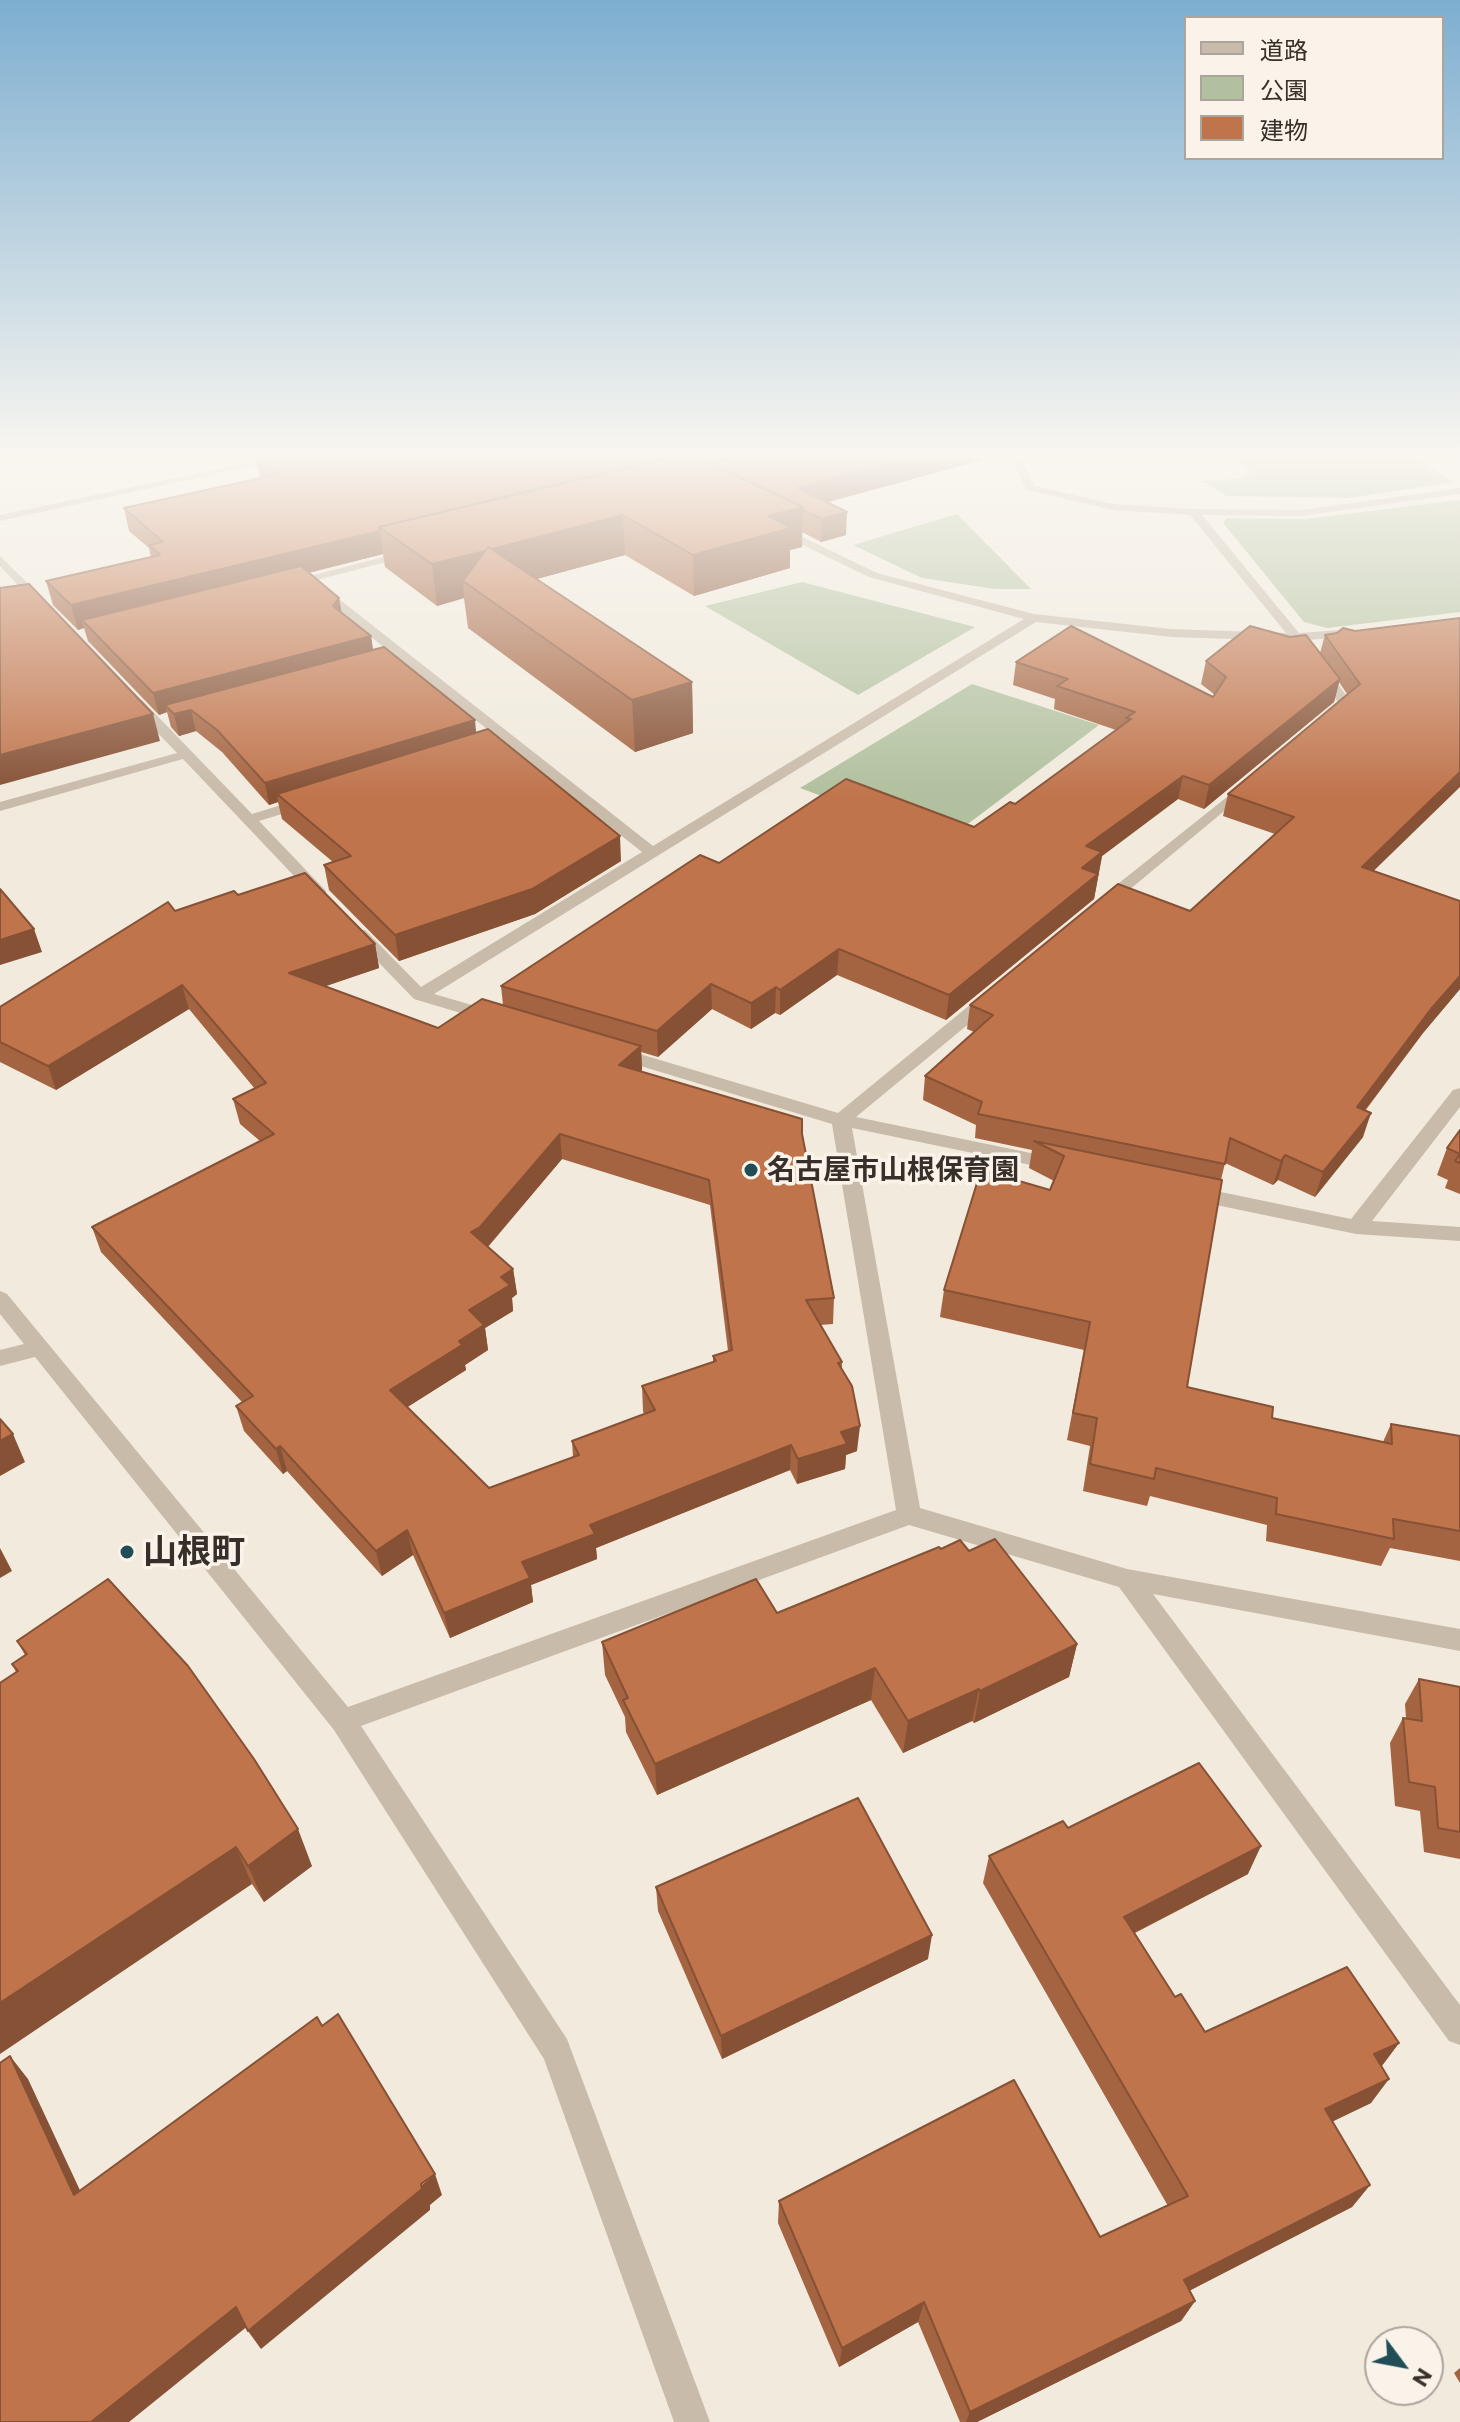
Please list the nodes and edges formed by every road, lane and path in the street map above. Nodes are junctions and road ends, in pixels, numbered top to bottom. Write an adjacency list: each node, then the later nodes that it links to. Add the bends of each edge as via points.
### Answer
1 (12, 571): 7 (street)
2 (339, 571): 5 (street)
3 (865, 571): 8 (street)
4 (1242, 571): 10 (street)
5 (307, 579): 6 (street); 11 (street)
6 (278, 586)
7 (53, 614)
8 (1034, 618): 10 (street, via 1171,633); 20 (street)
9 (1373, 631): 10 (street)
10 (1296, 637): 14 (street, via 1345,703)
11 (401, 657): 12 (street); 20 (street, via 501,742)
12 (386, 661)
13 (125, 691): 15 (street, via 164,721)
14 (1321, 723)
15 (187, 754): 18 (street); 19 (street)
16 (1259, 774): 21 (street)
17 (320, 798): 19 (street)
18 (0, 807)
19 (247, 820): 23 (street)
20 (654, 854): 23 (street)
21 (1087, 917)
22 (1001, 988): 27 (street)
23 (420, 995): 24 (street)
24 (510, 1022)
25 (601, 1049): 27 (street)
26 (1460, 1094): 30 (street)
27 (841, 1120): 28 (street); 35 (street)
28 (1075, 1168)
29 (1169, 1188): 30 (street)
30 (1356, 1227): 31 (street)
31 (1460, 1234)
32 (0, 1299): 33 (street)
33 (38, 1348): 34 (street); 38 (street)
34 (0, 1358)
35 (909, 1515): 36 (street); 38 (street)
36 (1127, 1579): 37 (street); 39 (street)
37 (1460, 1640)
38 (343, 1721): 40 (street, via 556,2050)
39 (1460, 2030)
40 (692, 2422)

